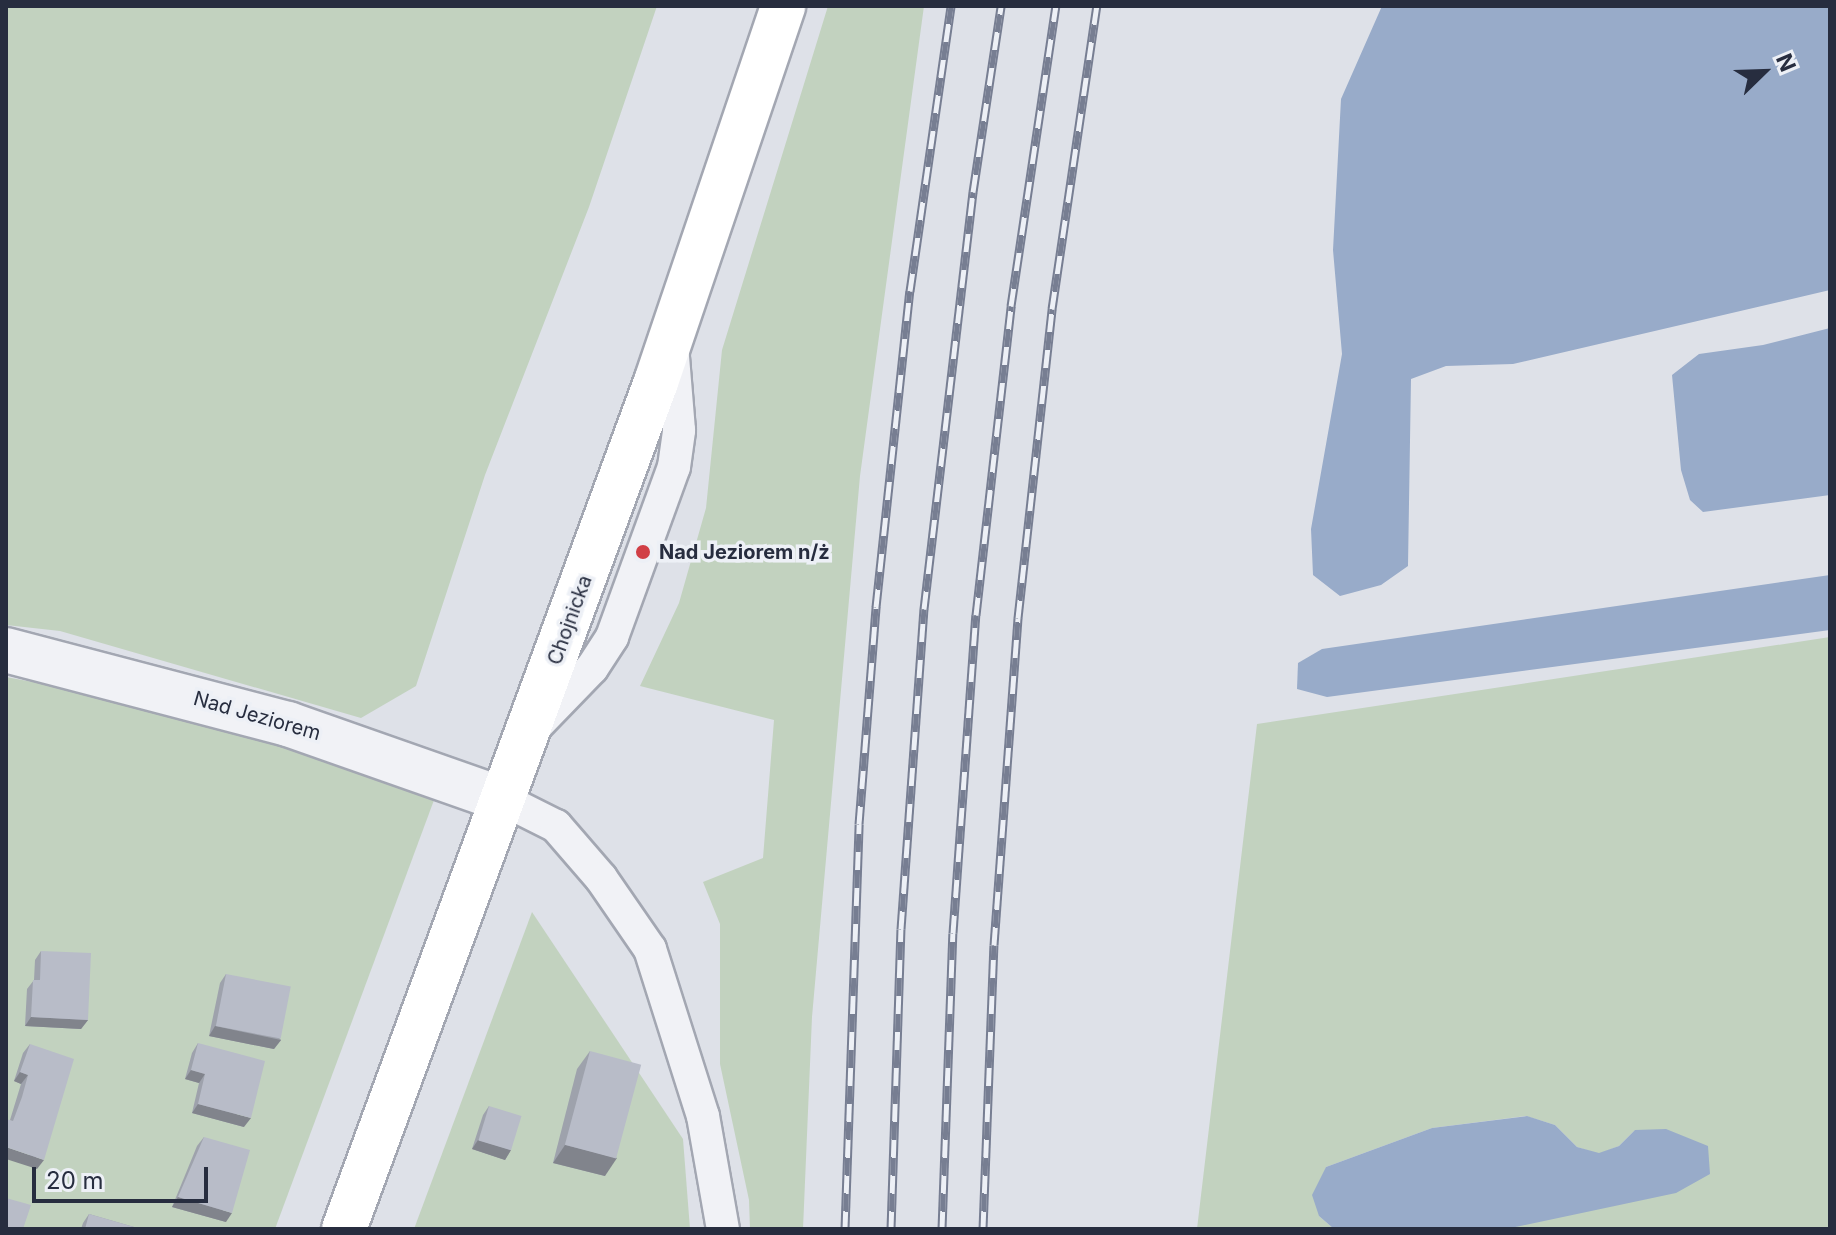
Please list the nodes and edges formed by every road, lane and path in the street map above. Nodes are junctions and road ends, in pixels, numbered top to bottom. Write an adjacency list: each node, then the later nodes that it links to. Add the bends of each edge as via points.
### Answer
1 (783, 6): 3 (street, Chojnicka, via 672,338)
2 (6, 650): 3 (street, Nad Jeziorem, via 288,724)
3 (504, 800): 4 (street, Chojnicka); 5 (lane, via 556,826 601,878 650,949 703,1116)
4 (344, 1229)
5 (723, 1229)

